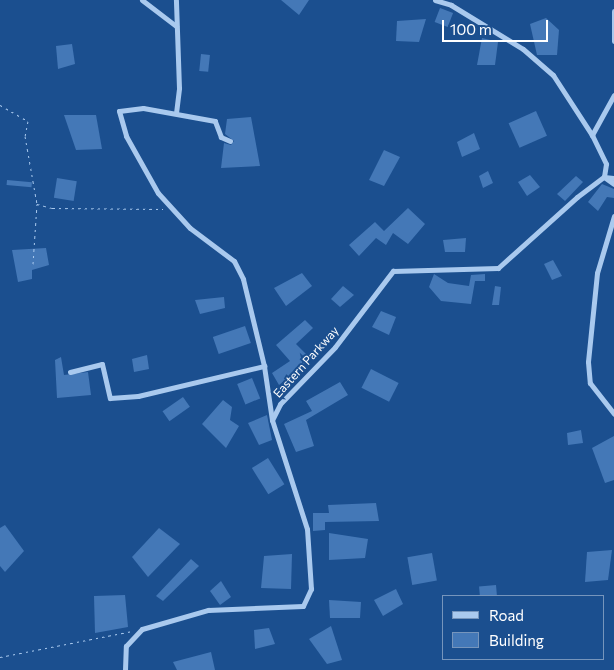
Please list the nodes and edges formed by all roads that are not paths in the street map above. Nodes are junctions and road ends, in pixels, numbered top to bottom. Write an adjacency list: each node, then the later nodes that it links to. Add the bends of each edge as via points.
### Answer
1 (142, 0): 5 (street)
2 (176, 0): 5 (street)
3 (435, 0): 9 (street, via 451,6 523,49 553,75)
4 (614, 11): 6 (street)
5 (176, 26): 8 (street, via 179,88)
6 (614, 41)
7 (614, 95): 9 (street)
8 (176, 113): 10 (street, via 215,121 221,137); 15 (street, via 143,108 119,111 126,136 147,177 172,210 234,261 243,279)
9 (592, 135): 11 (street, via 606,164)
10 (230, 141)
11 (604, 177): 12 (street); 13 (street); 18 (street, Eastern Parkway, via 498,268 393,271 335,347 280,404)
12 (614, 178)
13 (614, 184)
14 (614, 216): 17 (street, via 597,273 588,362 590,383)
15 (264, 366): 16 (street, via 138,396 110,398 102,364); 18 (street)
16 (70, 372)
17 (614, 414)
18 (272, 420): 19 (street, via 307,529 311,589 303,606 208,610 142,628 126,646)
19 (125, 670)

